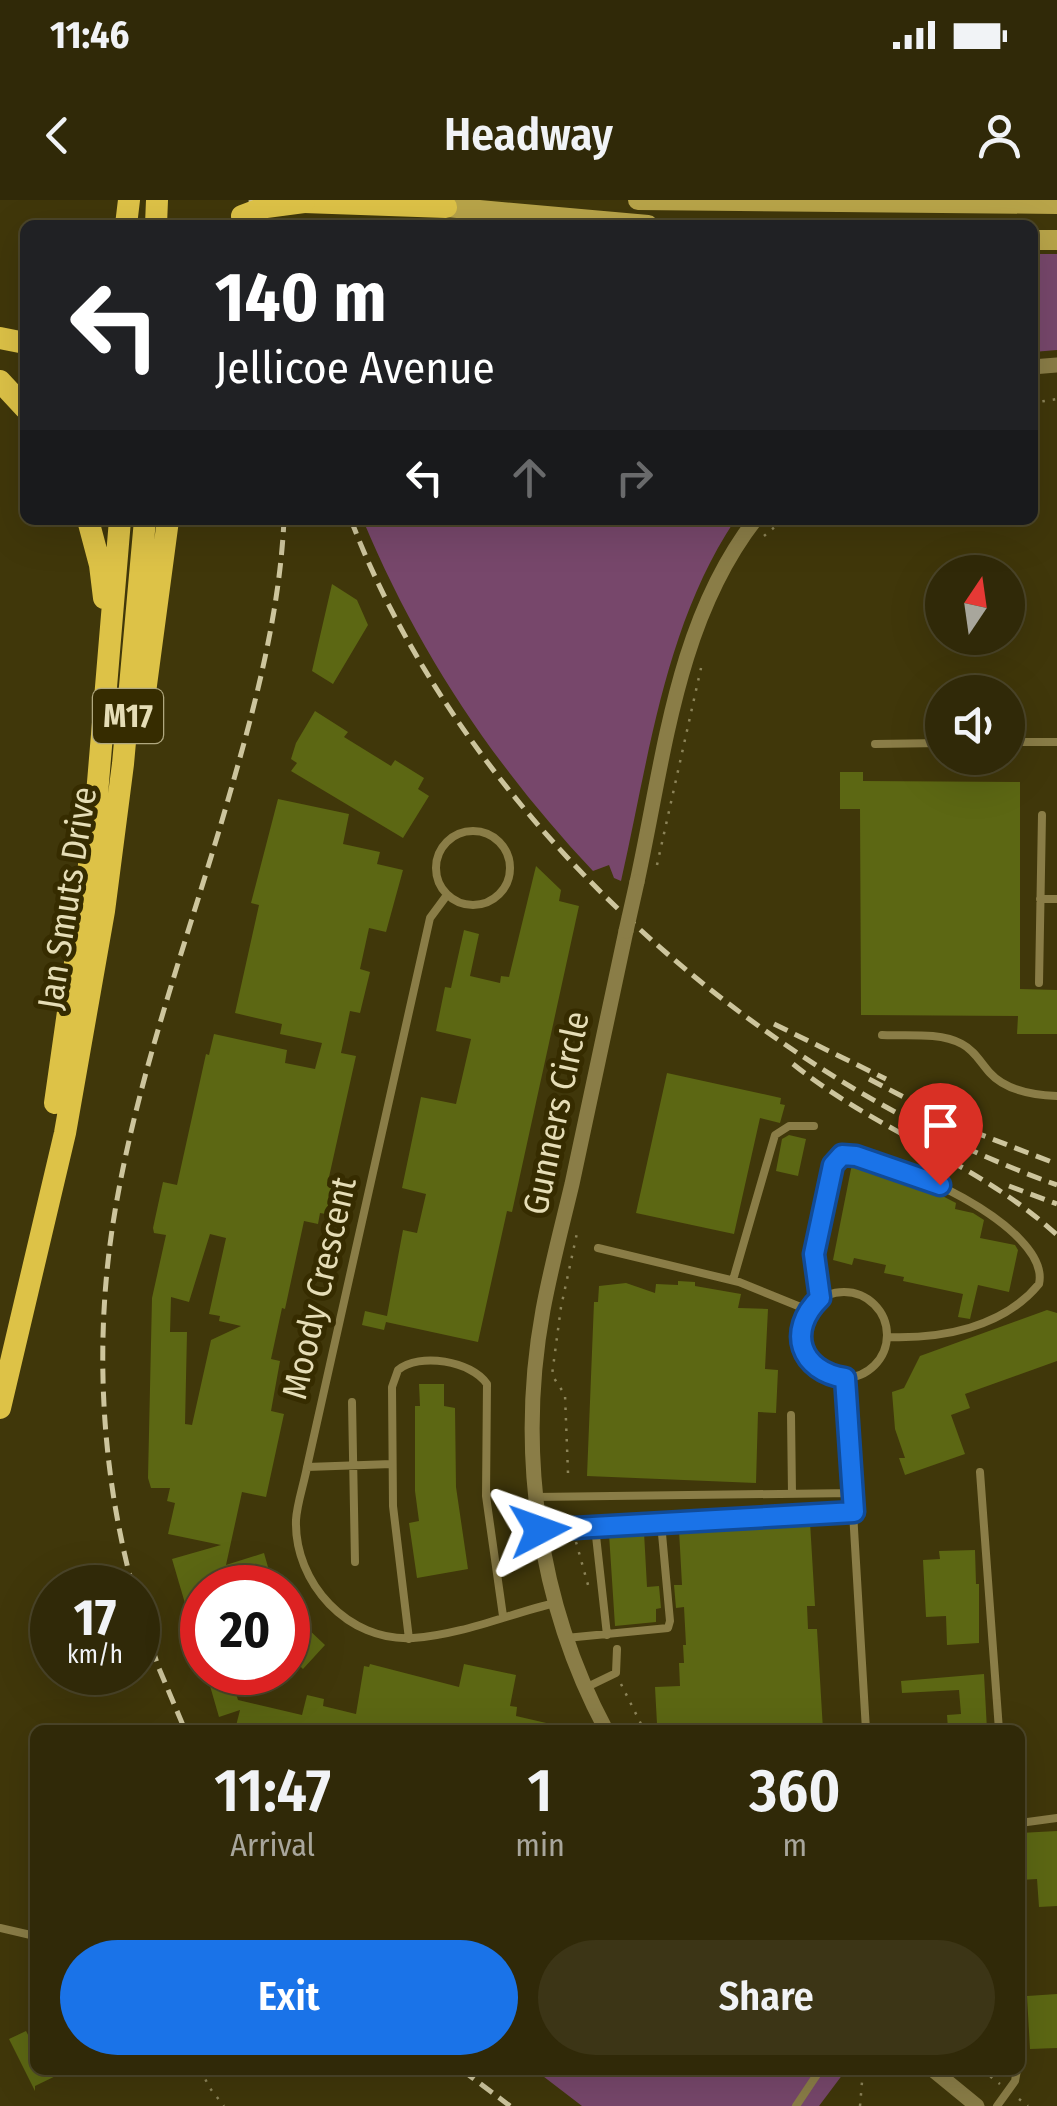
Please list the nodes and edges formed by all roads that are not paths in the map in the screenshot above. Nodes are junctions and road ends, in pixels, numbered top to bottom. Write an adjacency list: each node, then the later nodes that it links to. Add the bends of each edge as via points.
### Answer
1 (395, 200): 5 (main road)
2 (638, 200): 4 (main road)
3 (304, 202): 5 (main road); 6 (main road, bridge, via 266,206)
4 (1057, 204)
5 (446, 208): 7 (main road)
6 (235, 220)
7 (589, 220)
8 (0, 381): 9 (main road)
9 (20, 403)
10 (89, 525): 15 (main road)
11 (120, 525): 15 (main road, Jan Smuts Drive / M17)
12 (145, 525): 21 (main road, Jan Smuts Drive / M17)
13 (167, 525): 21 (main road, via 143,709)
14 (752, 525): 45 (street, Gunners Circle, bridge, via 723,567 692,638 626,931 542,1312 533,1404)
15 (110, 656): 31 (main road, Jan Smuts Drive / M17, via 94,830)
16 (1025, 742): 17 (lane)
17 (1057, 742)
18 (925, 743): 19 (lane)
19 (875, 744)
20 (1042, 815): 23 (lane)
21 (115, 827): 31 (main road, Jan Smuts Drive / M17, via 65,1133)
22 (447, 894): 22 (lane, via 436,871 444,844 476,830 501,842 510,878 495,899 470,906); 41 (lane, Moody Crescent, via 430,918)
23 (1040, 899): 24 (lane); 25 (lane)
24 (1057, 899)
25 (1039, 983)
26 (882, 1035): 27 (lane, via 961,1043 996,1079)
27 (1057, 1096)
28 (814, 1126): 30 (lane, via 789,1126 775,1135)
29 (598, 1248): 30 (lane)
30 (733, 1280): 33 (lane)
31 (30, 1282): 37 (main road, Jan Smuts Drive / M17)
32 (820, 1298): 33 (lane); 34 (lane, via 834,1292 865,1297 878,1307); 34 (lane, via 817,1230 833,1165 842,1155 940,1185 983,1210 1040,1268 1038,1284 1003,1314 962,1330)
33 (808, 1310): 35 (lane, via 801,1340 806,1355 816,1368)
34 (887, 1337): 35 (lane, via 874,1366)
35 (845, 1378): 44 (lane)
36 (352, 1402): 40 (lane)
37 (0, 1408)
38 (791, 1415): 43 (lane)
39 (392, 1464): 40 (lane); 52 (lane, via 398,1370 416,1360 465,1366 482,1376 488,1402 486,1496); 54 (lane)
40 (353, 1465): 41 (lane); 50 (lane)
41 (307, 1467): 54 (lane, Moody Crescent, via 296,1520 304,1568 316,1590 348,1621)
42 (980, 1472): 60 (lane)
43 (792, 1494): 44 (lane); 45 (lane)
44 (852, 1494): 46 (lane)
45 (535, 1497): 49 (street, Gunners Circle)
46 (854, 1512): 47 (lane); 59 (lane)
47 (661, 1523): 48 (lane); 53 (lane, via 669,1626)
48 (596, 1527): 49 (lane); 53 (lane)
49 (540, 1530): 51 (street, Gunners Circle)
50 (355, 1562)
51 (555, 1602): 52 (lane, Moody Crescent); 55 (street, Gunners Circle)
52 (503, 1616): 54 (lane, Moody Crescent)
53 (607, 1635): 55 (lane)
54 (409, 1638)
55 (566, 1638): 57 (street, Gunners Circle)
56 (617, 1649): 57 (lane, via 616,1674)
57 (586, 1688): 58 (street, Gunners Circle)
58 (604, 1725)
59 (866, 1725)
60 (999, 1725)
61 (1057, 1818): 62 (lane)
62 (1025, 1822)
63 (0, 1928): 64 (lane)
64 (30, 1935)
65 (817, 2075): 68 (lane)
66 (938, 2075): 69 (street)
67 (1016, 2075): 70 (lane)
68 (796, 2106)
69 (977, 2106)
70 (996, 2106)

